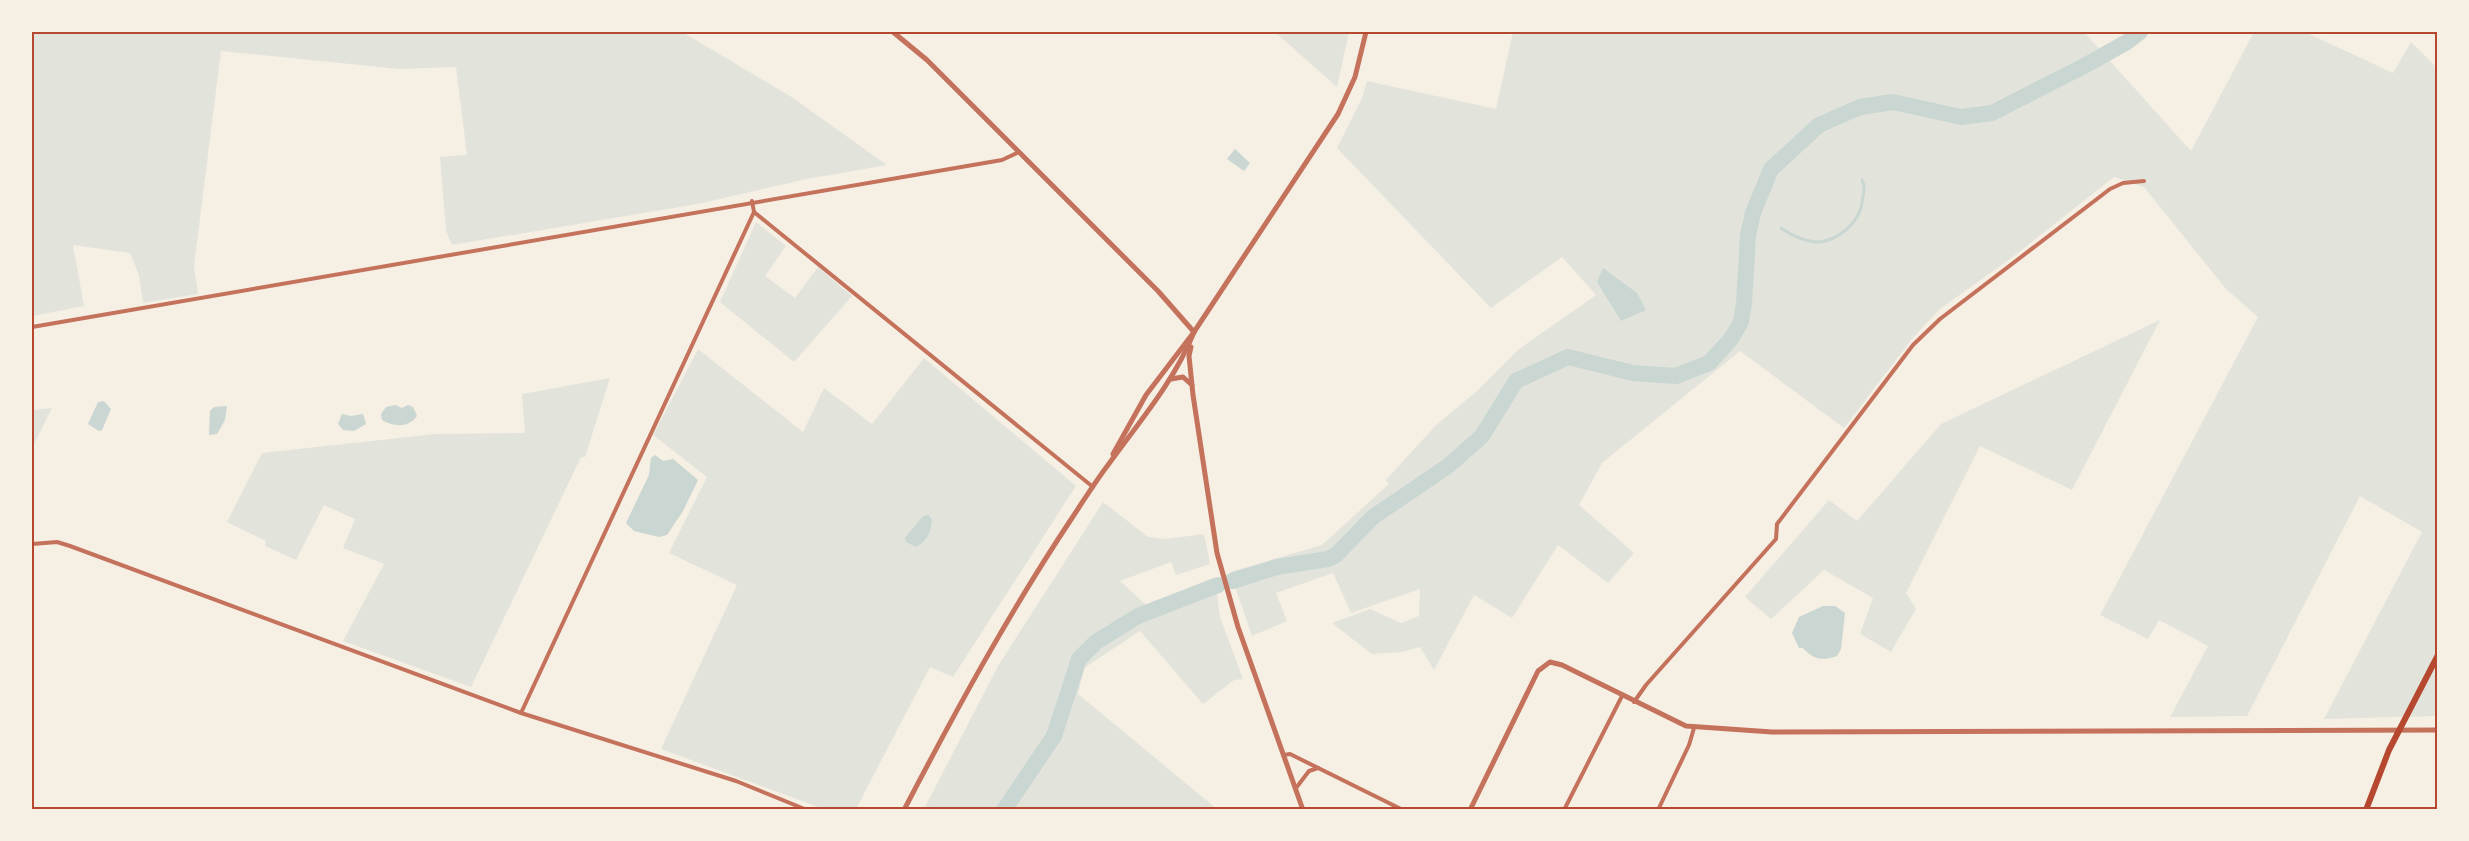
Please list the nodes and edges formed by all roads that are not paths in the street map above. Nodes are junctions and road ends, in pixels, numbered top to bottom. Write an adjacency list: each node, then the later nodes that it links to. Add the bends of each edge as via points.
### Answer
1 (892, 32): 3 (street, via 927,60)
2 (1366, 32): 8 (street, via 1355,77 1338,114)
3 (1019, 152): 5 (street, via 1002,160); 8 (street)
4 (2144, 181): 16 (street, via 2110,189 1940,319 1913,345 1777,524 1776,539)
5 (752, 201): 6 (street); 7 (street)
6 (754, 212): 12 (street); 17 (street)
7 (32, 327)
8 (1194, 332): 9 (street); 10 (street, via 1189,356); 11 (street, via 1146,395)
9 (1171, 379): 10 (street, via 1183,378); 11 (street)
10 (1192, 385): 20 (street, via 1222,574)
11 (1107, 466): 12 (street)
12 (1093, 487): 24 (street, via 973,681)
13 (32, 544): 17 (street, via 63,544)
14 (2438, 655): 30 (main road, via 2389,750)
15 (1622, 696): 16 (street); 27 (street, via 1556,663 1543,665); 28 (street)
16 (1634, 702): 18 (street)
17 (521, 712): 23 (street, via 736,781)
18 (1694, 728): 19 (street, via 1772,732); 29 (street)
19 (2438, 730)
20 (1283, 755): 21 (street, via 1290,754); 22 (street)
21 (1318, 768): 22 (street, via 1309,771); 26 (street)
22 (1295, 789): 25 (street)
23 (807, 810)
24 (904, 810)
25 (1303, 810)
26 (1403, 810)
27 (1470, 810)
28 (1564, 810)
29 (1658, 810)
30 (2366, 810)

